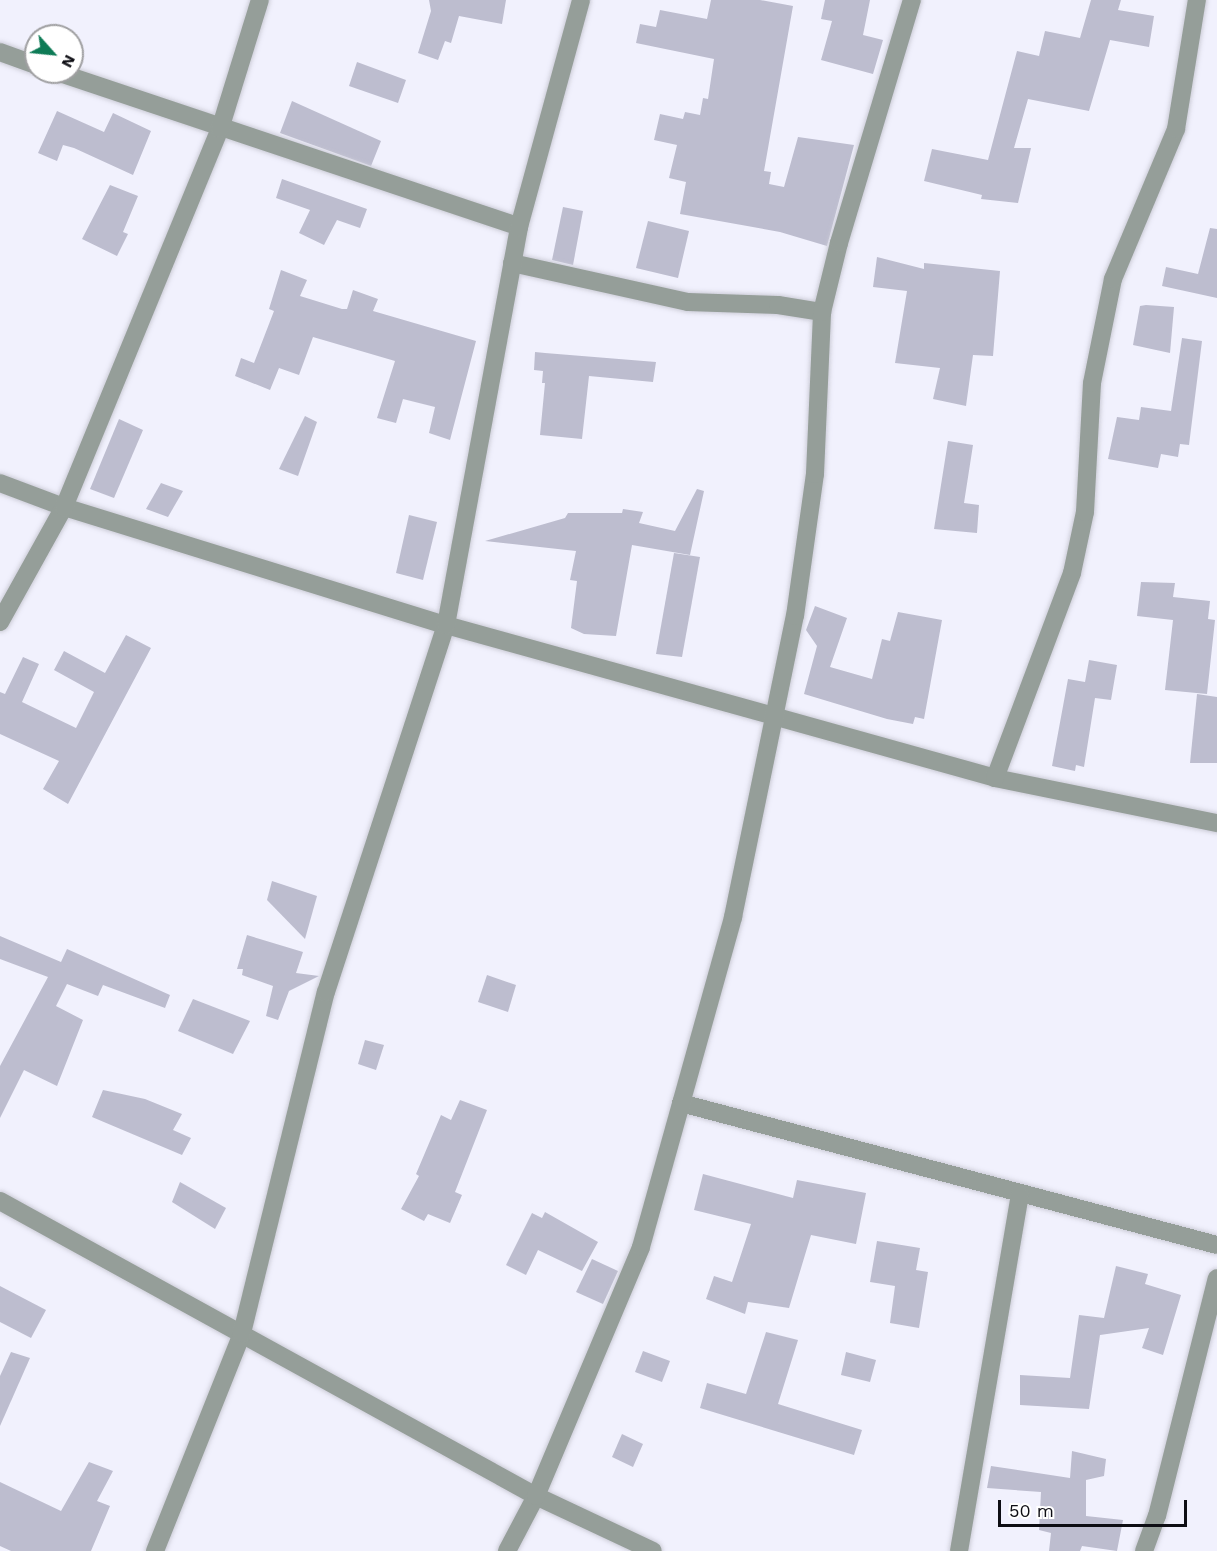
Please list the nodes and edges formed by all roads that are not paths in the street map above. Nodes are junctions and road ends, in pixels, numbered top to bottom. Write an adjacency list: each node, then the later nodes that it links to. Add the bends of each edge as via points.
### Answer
1 (261, 0): 8 (street)
2 (581, 0): 9 (street)
3 (912, 0): 11 (street, via 838,243)
4 (1197, 0): 17 (street, via 1176,129 1113,279 1092,383 1085,512 1072,573)
5 (0, 52): 6 (street)
6 (24, 60)
7 (84, 81): 8 (street)
8 (220, 129): 9 (street); 13 (street)
9 (519, 227): 10 (street)
10 (512, 263): 11 (street, via 688,302 778,305); 15 (street)
11 (822, 312): 16 (street, via 815,474)
12 (0, 483): 13 (street)
13 (64, 507): 14 (street); 15 (street)
14 (0, 622)
15 (446, 625): 16 (street); 24 (street, via 326,992)
16 (777, 717): 17 (street); 19 (street, via 733,917)
17 (996, 777): 18 (street)
18 (1217, 823)
19 (681, 1103): 20 (street); 25 (street, via 641,1247)
20 (1020, 1195): 22 (street); 29 (street)
21 (0, 1201): 24 (street)
22 (1217, 1245)
23 (1217, 1278): 30 (street, via 1157,1516)
24 (242, 1332): 25 (street); 26 (street)
25 (537, 1496): 27 (street); 28 (street)
26 (155, 1551)
27 (507, 1551)
28 (652, 1551)
29 (959, 1551)
30 (1144, 1551)

